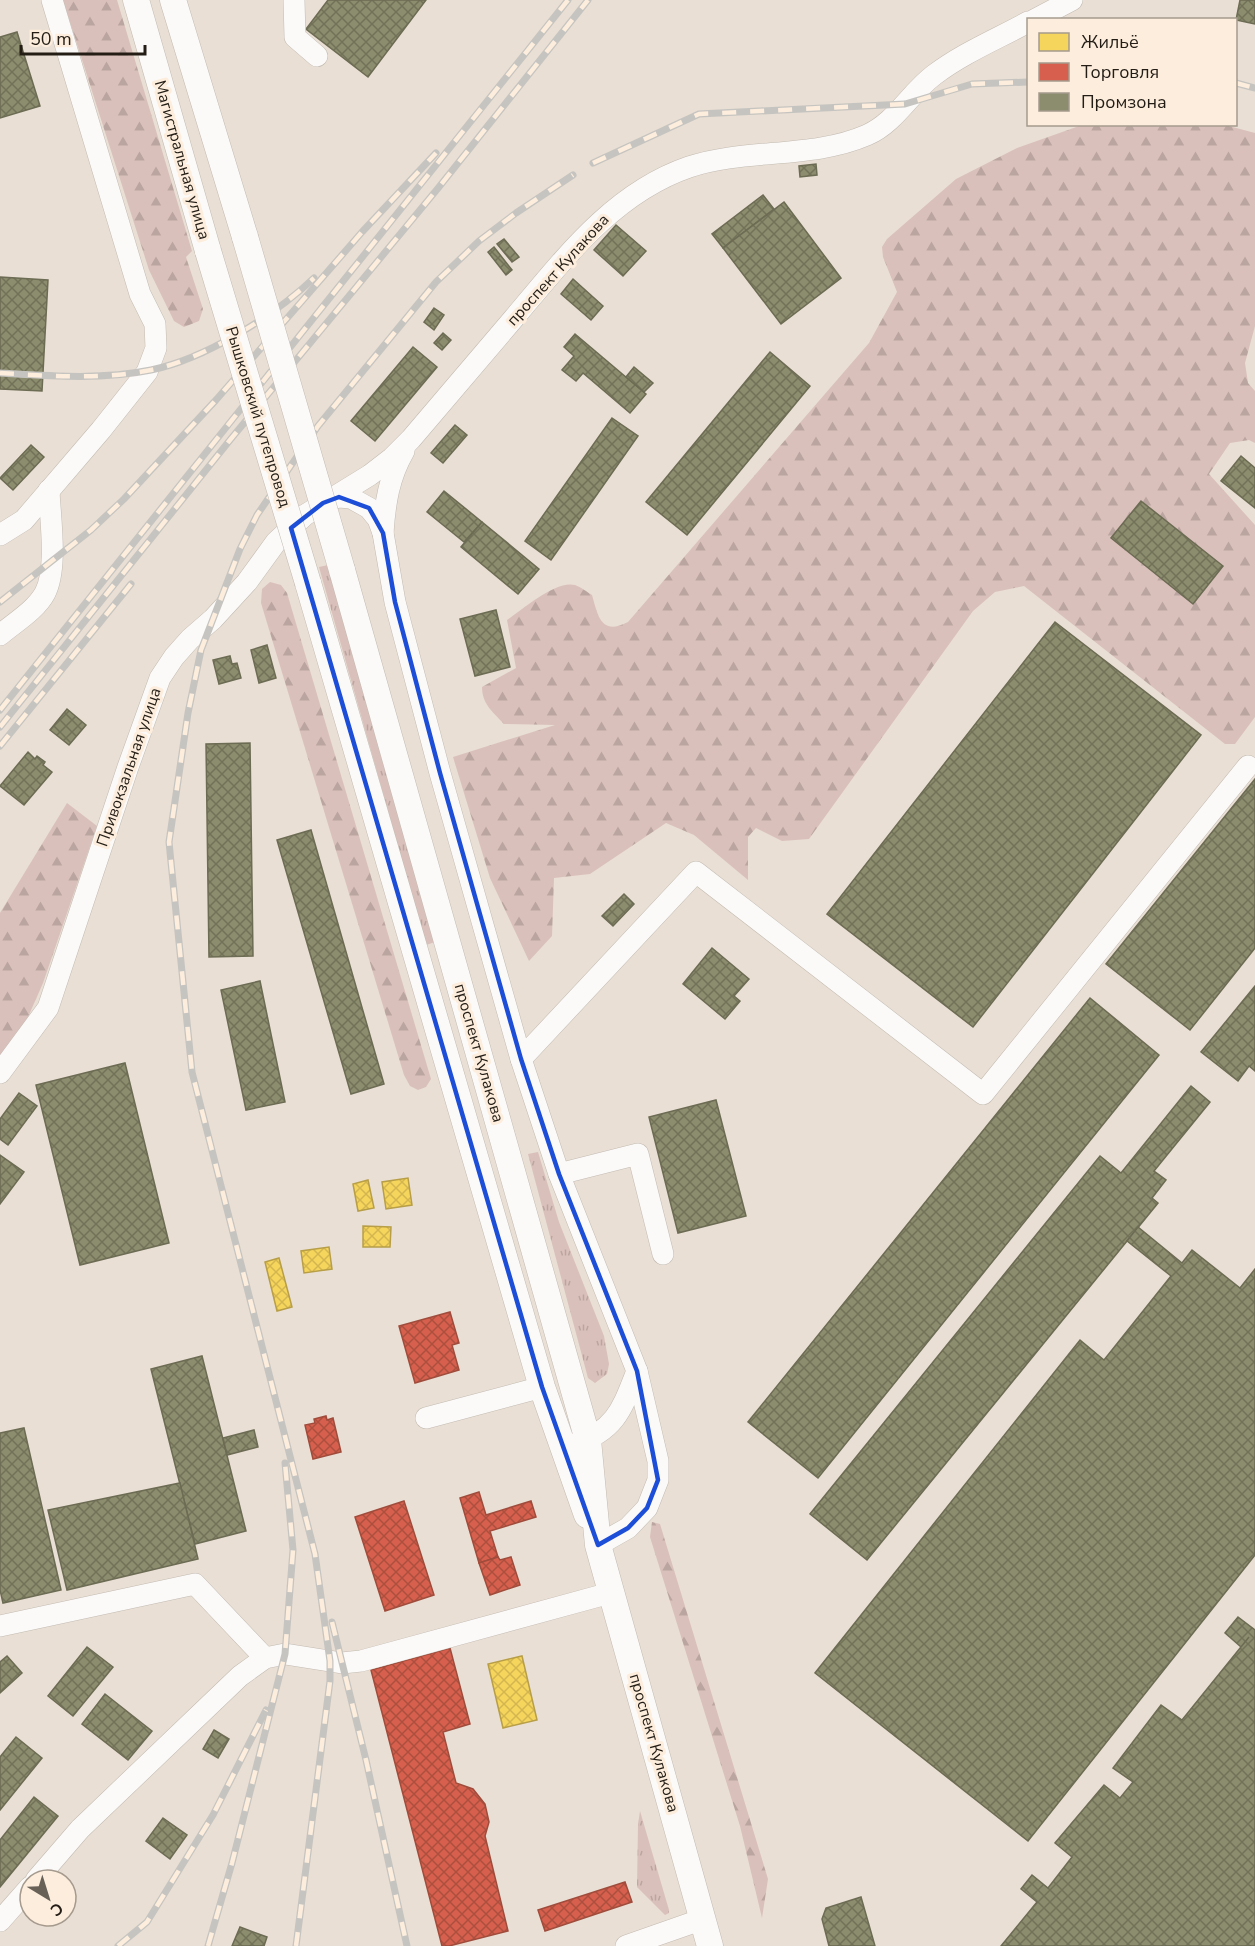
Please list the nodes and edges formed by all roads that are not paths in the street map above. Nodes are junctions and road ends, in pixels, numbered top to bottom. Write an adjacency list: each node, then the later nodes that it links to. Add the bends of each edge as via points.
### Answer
1 (52, 0): 11 (street, via 140,294 155,324 156,348 147,372)
2 (136, 0): 9 (main road, Магистральная улица)
3 (173, 0): 25 (main road, проспект Кулакова, bridge, via 342,570)
4 (294, 0): 8 (street, via 295,37)
5 (1072, 0): 6 (street)
6 (1038, 18)
7 (1027, 23): 10 (street, проспект Кулакова, via 932,76 885,125 867,136 792,152 718,159 688,167 633,195 606,216 561,263)
8 (317, 56)
9 (208, 251): 15 (main road, Рышковский путепровод, bridge)
10 (411, 439): 12 (street, проспект Кулакова, via 370,475); 13 (street, via 389,485)
11 (49, 490): 14 (street, via 24,520); 16 (street, via 51,561 45,593)
12 (323, 502): 13 (street, via 339,497 361,502 378,519); 19 (street, Привокзальная улица, via 276,543 232,600 190,639 160,678 48,1008)
13 (383, 533): 18 (street, via 395,602)
14 (0, 535)
15 (308, 583): 23 (main road, проспект Кулакова)
16 (0, 635)
17 (1248, 765): 18 (street, via 983,1094 696,872)
18 (521, 1059): 20 (street)
19 (0, 1073)
20 (559, 1174): 21 (street, via 638,1154); 22 (street)
21 (663, 1254)
22 (637, 1371): 25 (street, via 615,1419); 27 (street, via 658,1461 658,1480 647,1508 628,1528)
23 (542, 1387): 24 (street); 26 (main road, проспект Кулакова)
24 (426, 1418)
25 (588, 1440): 26 (street); 27 (main road, проспект Кулакова)
26 (562, 1449): 27 (main road, проспект Кулакова)
27 (598, 1542): 28 (main road, проспект Кулакова)
28 (610, 1593): 30 (street, via 362,1661 342,1663 285,1654); 33 (main road, проспект Кулакова)
29 (0, 1626): 30 (street, via 195,1584)
30 (265, 1658): 31 (street, via 240,1676 80,1829)
31 (46, 1868)
32 (18, 1901): 34 (street)
33 (703, 1919): 35 (street); 38 (main road, проспект Кулакова)
34 (0, 1921)
35 (626, 1946)
36 (649, 1946): 37 (street)
37 (656, 1946)
38 (710, 1946)

